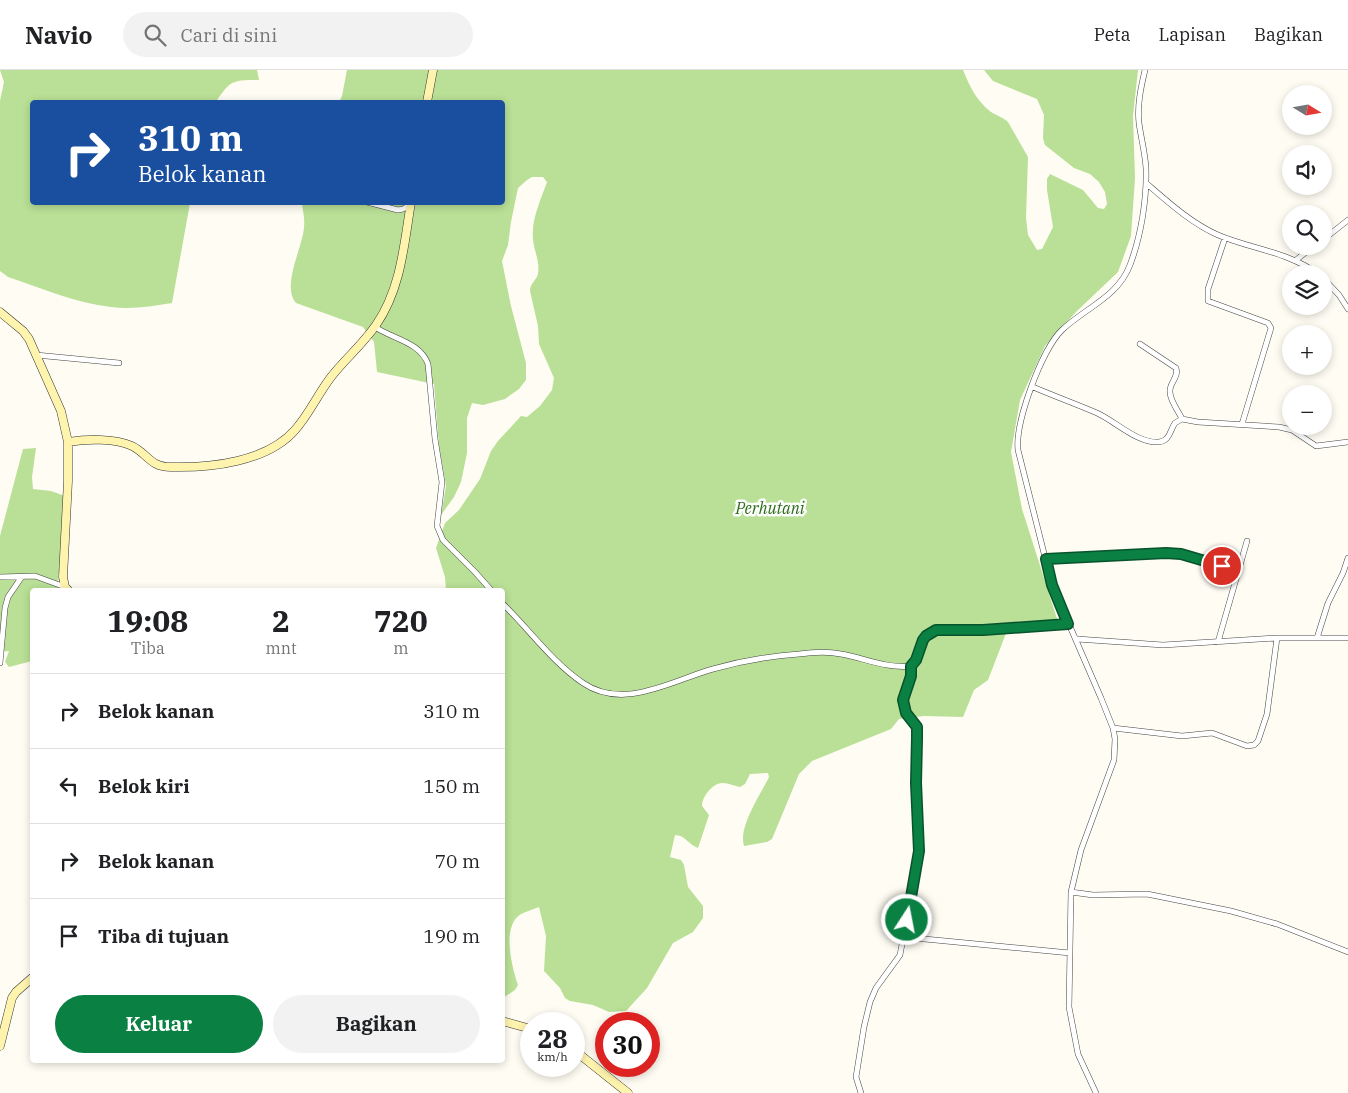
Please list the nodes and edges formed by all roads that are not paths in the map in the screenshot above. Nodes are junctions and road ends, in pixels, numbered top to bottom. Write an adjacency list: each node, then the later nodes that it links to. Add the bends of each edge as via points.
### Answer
1 (433, 70): 3 (street)
2 (1145, 70): 4 (street, via 1139,111)
3 (427, 100)
4 (1146, 184): 10 (street, via 1197,224); 21 (street, via 1130,267 1112,293 1056,337)
5 (379, 205): 6 (street, via 398,210)
6 (408, 205)
7 (411, 205): 17 (street, via 394,292)
8 (1348, 220): 9 (street)
9 (1332, 233)
10 (1225, 238): 12 (street); 23 (street, via 1208,289 1208,301 1268,323 1271,328)
11 (1302, 255): 12 (street)
12 (1296, 260): 13 (street)
13 (1304, 265)
14 (1332, 288): 15 (street)
15 (1348, 309)
16 (0, 312): 19 (street, via 23,331)
17 (375, 327): 24 (street, via 334,373 295,430 280,444 263,453 217,464 166,467 152,463 139,450 125,444 88,440); 35 (street, via 420,350 425,356 442,482 437,526 442,540)
18 (1140, 344): 22 (street, via 1176,368 1177,375 1170,394)
19 (36, 355): 20 (street); 24 (street, via 61,411)
20 (119, 364)
21 (1033, 387): 22 (street, via 1098,414 1153,442 1167,438 1175,422); 28 (street, via 1023,410 1017,440)
22 (1182, 419): 23 (street)
23 (1242, 424): 25 (street, via 1286,428 1316,446)
24 (68, 442): 31 (street)
25 (1348, 442)
26 (1247, 541): 29 (street)
27 (1348, 558): 39 (street)
28 (1046, 559): 29 (street, via 1166,553 1189,556); 37 (street, via 1052,585)
29 (1239, 571): 42 (street)
30 (0, 577): 32 (street)
31 (63, 577): 33 (street); 34 (street)
32 (21, 578): 33 (street, via 35,576); 43 (street, via 4,608)
33 (54, 582): 34 (street)
34 (67, 588)
35 (489, 588)
36 (505, 606): 44 (street, via 582,682 612,693 644,692 729,665 797,654 839,653 876,663)
37 (1068, 624): 41 (street); 44 (street, via 936,630 923,640)
38 (1277, 638): 39 (street); 42 (street); 45 (street, via 1267,714 1254,745 1247,746 1212,733 1182,736)
39 (1317, 638): 40 (street)
40 (1348, 638)
41 (1077, 639): 42 (street, via 1163,645); 45 (street)
42 (1218, 642)
43 (0, 663)
44 (911, 666): 47 (street, via 903,704 917,727 919,851)
45 (1113, 728): 46 (street, via 1114,760 1081,850)
46 (1071, 892): 48 (street, via 1147,894 1231,911 1277,924); 49 (street)
47 (904, 937): 49 (street); 56 (street, via 898,959 876,988 870,1002 856,1077)
48 (1348, 952)
49 (1070, 953): 57 (street, via 1072,1025 1078,1054)
50 (30, 980): 53 (street, via 12,998)
51 (505, 1022): 52 (street)
52 (520, 1026)
53 (0, 1046)
54 (585, 1059): 55 (street)
55 (628, 1093)
56 (861, 1093)
57 (1096, 1093)

